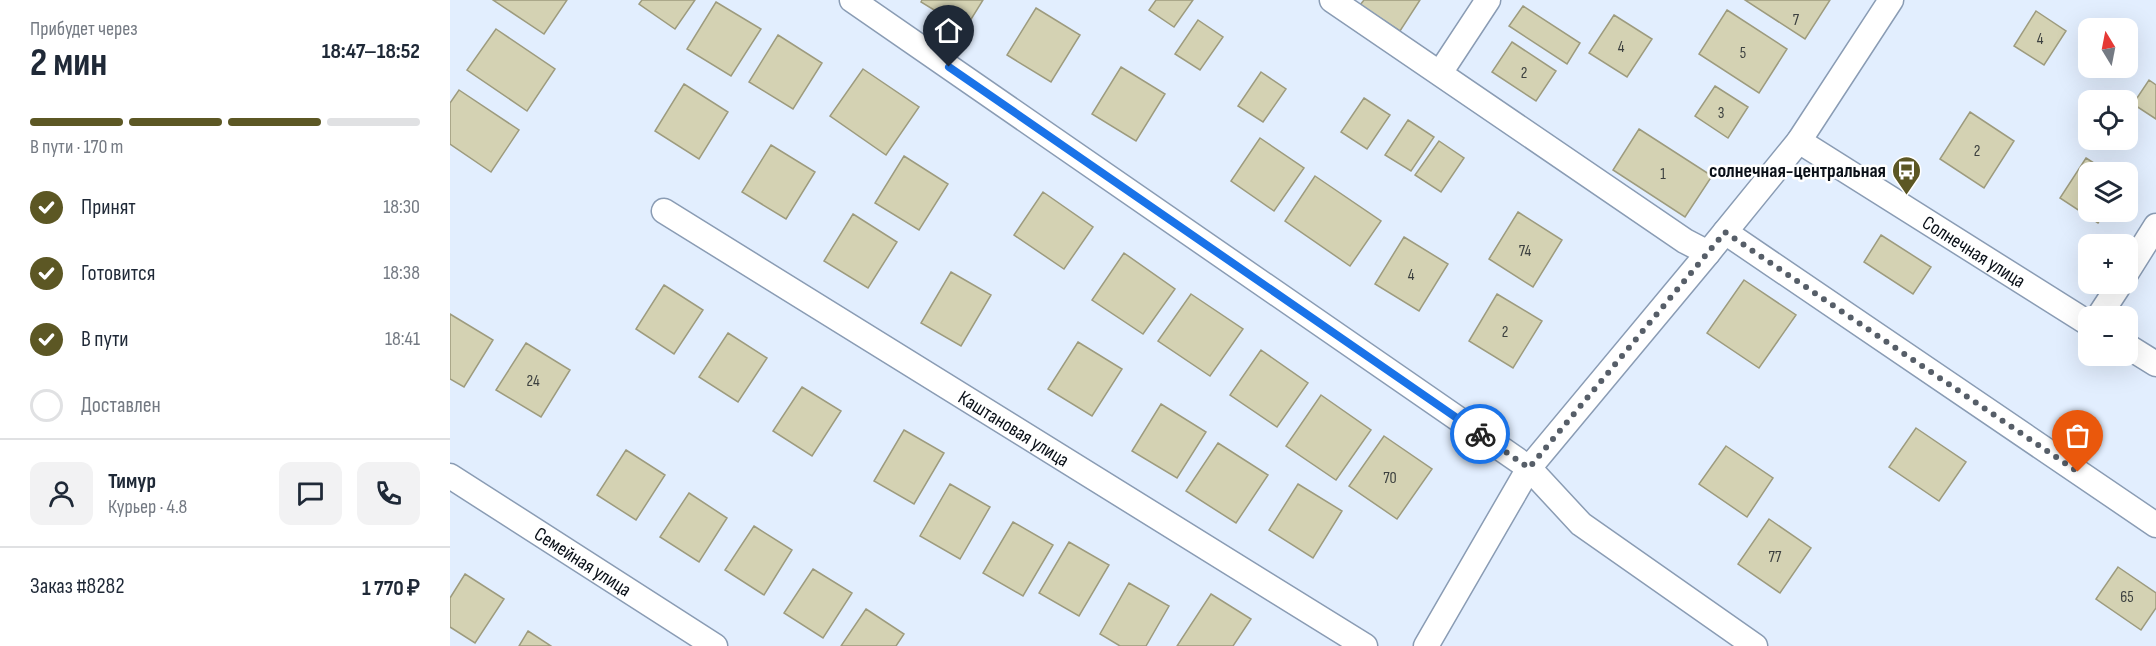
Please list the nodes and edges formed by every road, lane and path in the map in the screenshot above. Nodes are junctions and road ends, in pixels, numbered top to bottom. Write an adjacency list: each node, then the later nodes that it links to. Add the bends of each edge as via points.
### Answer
1 (852, 0): 15 (street)
2 (1332, 0): 5 (street)
3 (1488, 0): 5 (street)
4 (1891, 0): 6 (street)
5 (1440, 73): 10 (street)
6 (1798, 141): 9 (street); 12 (street, Солнечная улица)
7 (664, 212): 19 (street, Каштановая улица)
8 (2156, 226): 11 (street)
9 (1725, 232): 10 (street); 17 (street)
10 (1708, 253): 15 (street)
11 (2138, 255)
12 (2078, 317)
13 (2138, 353): 14 (street)
14 (2156, 364)
15 (1529, 468): 20 (street); 21 (street, via 1581,524)
16 (450, 476): 18 (street, Семейная улица)
17 (2156, 525)
18 (715, 646)
19 (1365, 646)
20 (1426, 646)
21 (1755, 646)

